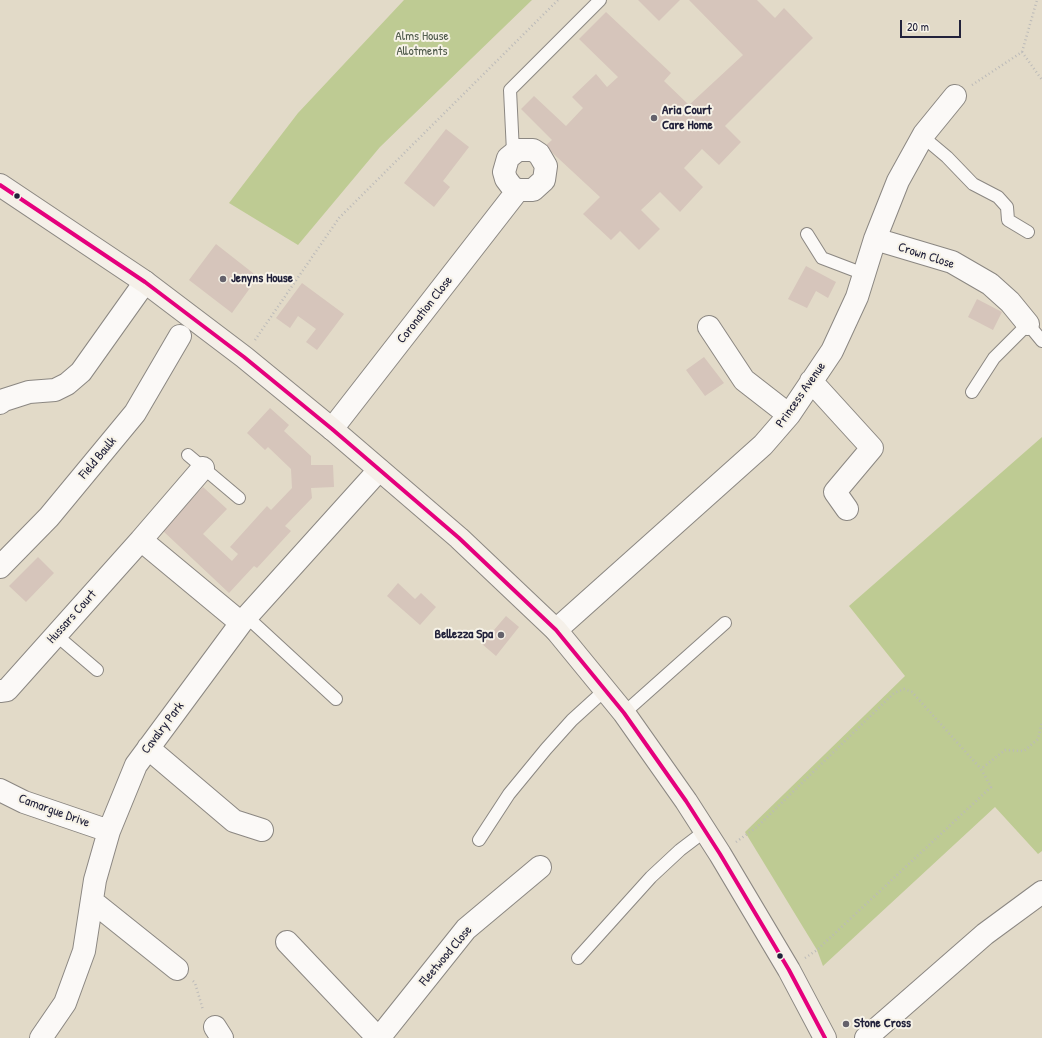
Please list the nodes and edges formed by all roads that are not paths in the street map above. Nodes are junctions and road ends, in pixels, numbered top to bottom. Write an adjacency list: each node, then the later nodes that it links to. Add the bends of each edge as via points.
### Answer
1 (600, 0): 4 (lane, via 510,90)
2 (955, 96): 3 (street, Princess Avenue)
3 (922, 136): 7 (lane, via 973,184 998,197 1007,207 1008,220); 9 (street, Princess Avenue, via 898,181)
4 (513, 152): 6 (street, via 508,158 504,172 512,187); 6 (street, via 533,150 544,159 546,166 544,180 539,186 525,192)
5 (0, 185): 11 (main road)
6 (518, 190): 20 (street, Coronation Close)
7 (1028, 232)
8 (807, 234): 10 (lane, via 822,258)
9 (875, 240): 10 (street, Princess Avenue); 12 (street, Crown Close, via 952,262 990,284 1010,302)
10 (864, 274): 16 (street, Princess Avenue, via 857,297 832,351)
11 (145, 282): 18 (street, via 81,372 67,384 55,390 28,392); 20 (main road, via 244,357)
12 (1028, 324): 15 (lane); 17 (lane, via 994,358)
13 (709, 327): 19 (street, via 744,380)
14 (180, 336): 26 (street, Field Baulk, via 135,413 49,517)
15 (1042, 341)
16 (812, 381): 19 (street, Princess Avenue); 24 (street, via 872,448 835,492)
17 (972, 392)
18 (0, 403)
19 (789, 415): 29 (street, Princess Avenue, via 758,450)
20 (332, 429): 22 (main road)
21 (196, 462): 23 (lane); 25 (street, Hussars Court)
22 (379, 470): 27 (street, Cavalry Park); 29 (main road, via 459,538)
23 (239, 498)
24 (847, 509)
25 (141, 540): 27 (street); 30 (street, Hussars Court)
26 (0, 567)
27 (244, 620): 34 (lane); 36 (street, Cavalry Park)
28 (725, 623): 35 (lane)
29 (556, 630): 32 (main road)
30 (56, 635): 31 (lane); 33 (street, Hussars Court, via 6,690)
31 (97, 670)
32 (605, 690): 35 (main road); 41 (lane, via 572,720 546,749 509,794)
33 (0, 691)
34 (336, 699)
35 (624, 713): 40 (main road)
36 (148, 748): 38 (street, via 234,821); 39 (street, Cavalry Park, via 136,765)
37 (0, 790): 39 (street, Camargue Drive, via 24,802)
38 (262, 830)
39 (109, 831): 44 (street, Cavalry Park, via 95,880)
40 (705, 831): 46 (lane, via 650,877); 50 (main road, via 789,970)
41 (479, 840)
42 (540, 866): 49 (street, Fleetwood Close, via 466,929)
43 (1042, 892): 51 (street, via 985,934)
44 (92, 901): 47 (street); 48 (street, Cavalry Park, via 84,951 64,1003)
45 (287, 942): 49 (street, Fleetwood Close)
46 (578, 958)
47 (177, 969)
48 (41, 1038)
49 (379, 1038)
50 (825, 1038)
51 (866, 1038)

